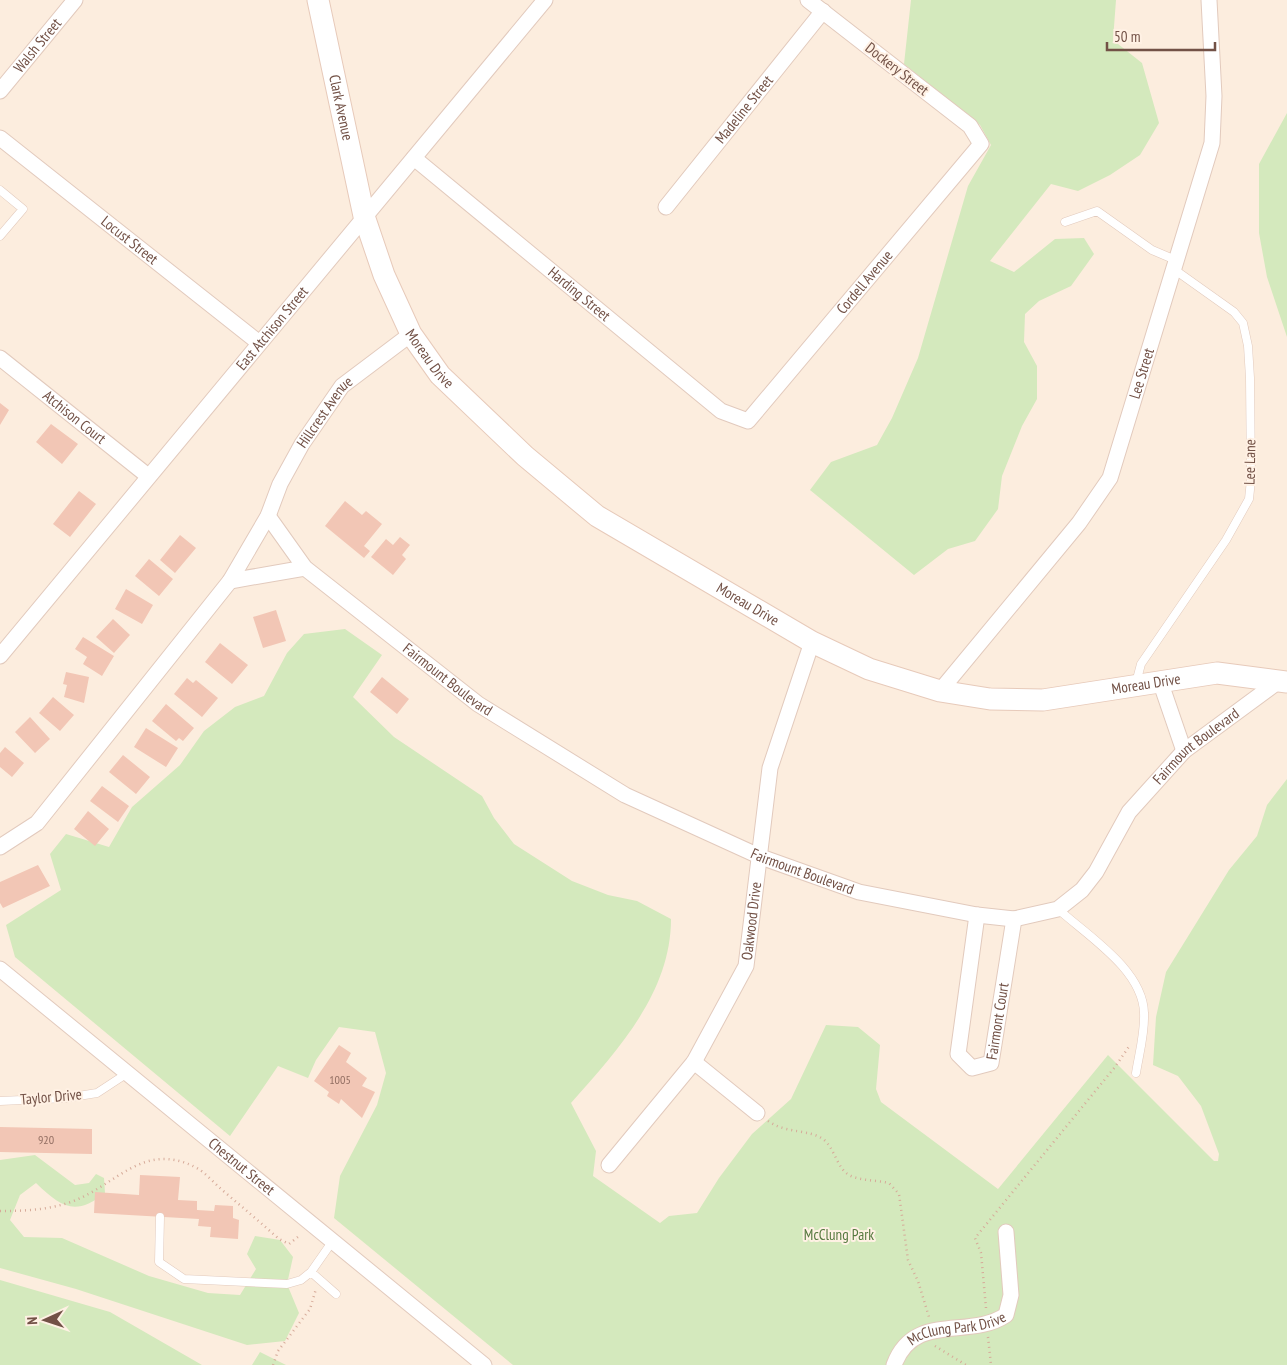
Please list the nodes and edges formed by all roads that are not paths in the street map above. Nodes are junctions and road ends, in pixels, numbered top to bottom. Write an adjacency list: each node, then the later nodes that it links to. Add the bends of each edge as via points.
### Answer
1 (75, 0): 7 (street, Walsh Street)
2 (318, 0): 13 (main road, Clark Avenue)
3 (545, 0): 10 (street, East Atchison Street)
4 (808, 0): 6 (street, Dockery Street)
5 (1209, 0): 16 (street, Lee Street, via 1214,96 1212,142)
6 (823, 12): 9 (street, Dockery Street, via 970,126); 12 (street, Madeline Street)
7 (0, 91)
8 (0, 138): 18 (street, Locust Street)
9 (981, 144): 20 (street, Cordell Avenue)
10 (414, 158): 13 (street, East Atchison Street); 20 (street, Harding Street, via 720,411)
11 (0, 190): 15 (lane, via 23,209)
12 (666, 207)
13 (364, 216): 17 (main road, Moreau Drive, via 384,275); 18 (street, East Atchison Street)
14 (1065, 222): 16 (lane, Lee Lane, via 1097,211)
15 (0, 236)
16 (1176, 266): 29 (lane, Lee Lane, via 1234,312 1243,323 1250,378 1250,490 1249,499 1226,540 1141,664); 30 (street, Lee Street, via 1110,478 1079,524)
17 (411, 334): 22 (street, Hillcrest Avenue, via 342,386 302,444 280,484); 25 (main road, Moreau Drive, via 440,375 525,456 597,516)
18 (258, 342): 21 (street, East Atchison Street)
19 (0, 358): 21 (street, Atchison Court)
20 (748, 421)
21 (148, 476): 26 (street, East Atchison Street)
22 (268, 516): 23 (street, Fairmount Boulevard); 24 (street)
23 (305, 568): 24 (street); 33 (street, Fairmount Boulevard, via 478,704 625,795)
24 (230, 581): 32 (street, via 38,823)
25 (812, 642): 30 (main road, Moreau Drive, via 869,669); 33 (street, Oakwood Drive, via 770,768)
26 (0, 656)
27 (1160, 681): 28 (main road, Moreau Drive, via 1217,674); 29 (main road, Moreau Drive); 31 (street)
28 (1283, 681): 31 (street, Fairmount Boulevard)
29 (1136, 685): 30 (main road, Moreau Drive, via 1043,700 990,699)
30 (940, 691)
31 (1184, 750): 34 (street, Fairmount Boulevard, via 1129,812 1096,872 1082,890)
32 (0, 848)
33 (761, 858): 35 (street, Fairmount Boulevard, via 859,892); 38 (street, Oakwood Drive, via 746,966)
34 (1058, 909): 36 (street, Fairmount Boulevard); 39 (lane, via 1129,971 1141,994 1144,1026)
35 (977, 915): 36 (street, Fairmount Boulevard); 36 (street, Fairmont Court, via 958,1054 972,1068 991,1063)
36 (1014, 919)
37 (0, 969): 40 (street, Chestnut Street)
38 (694, 1062): 42 (street); 43 (street, Oakwood Drive)
39 (1136, 1073)
40 (126, 1074): 41 (lane, Taylor Drive, via 98,1093); 46 (street, Chestnut Street)
41 (0, 1101)
42 (757, 1113)
43 (609, 1165)
44 (160, 1217): 47 (lane, via 159,1262 184,1279 287,1284 301,1280)
45 (1006, 1232): 50 (street, McClung Park Drive, via 1011,1295 1006,1315 987,1325 925,1332 903,1346)
46 (332, 1242): 47 (lane); 49 (street, Chestnut Street)
47 (311, 1272): 48 (lane)
48 (336, 1294)
49 (484, 1365)
50 (894, 1365)

